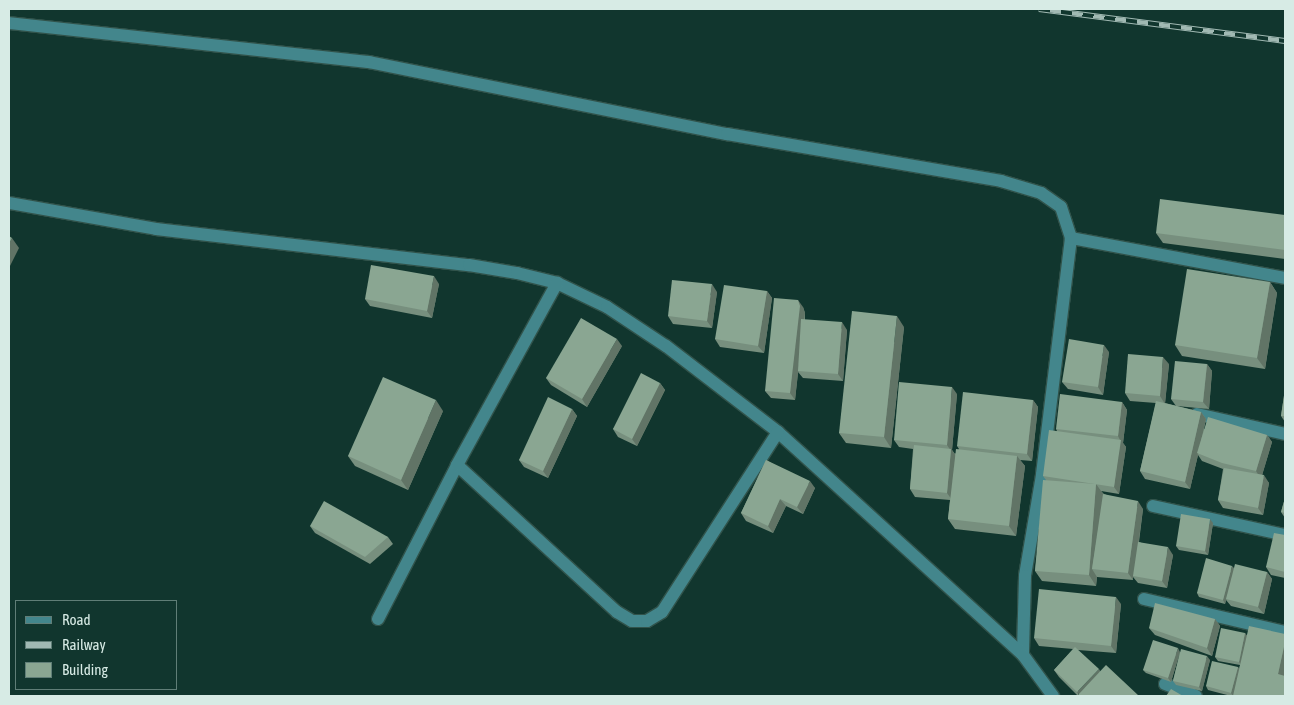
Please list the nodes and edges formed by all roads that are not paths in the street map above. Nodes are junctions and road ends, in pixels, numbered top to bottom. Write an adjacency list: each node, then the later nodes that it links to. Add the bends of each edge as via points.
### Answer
1 (9, 22): 3 (street, via 369,62 727,134 1001,181 1041,193 1061,207)
2 (9, 203): 5 (street, via 156,229 469,264)
3 (1071, 238): 4 (street); 15 (street, via 1042,475 1025,576)
4 (1285, 278)
5 (557, 283): 7 (street, via 607,307 666,346); 9 (street)
6 (1197, 414): 8 (street)
7 (778, 432): 9 (street, via 662,612 647,621 632,621 617,612); 15 (street)
8 (1285, 434)
9 (457, 464): 13 (street)
10 (1153, 506): 11 (street)
11 (1285, 535)
12 (1144, 599): 14 (street)
13 (378, 619)
14 (1285, 632)
15 (1023, 655): 17 (street)
16 (1165, 684): 18 (street)
17 (1053, 696)
18 (1196, 696)

